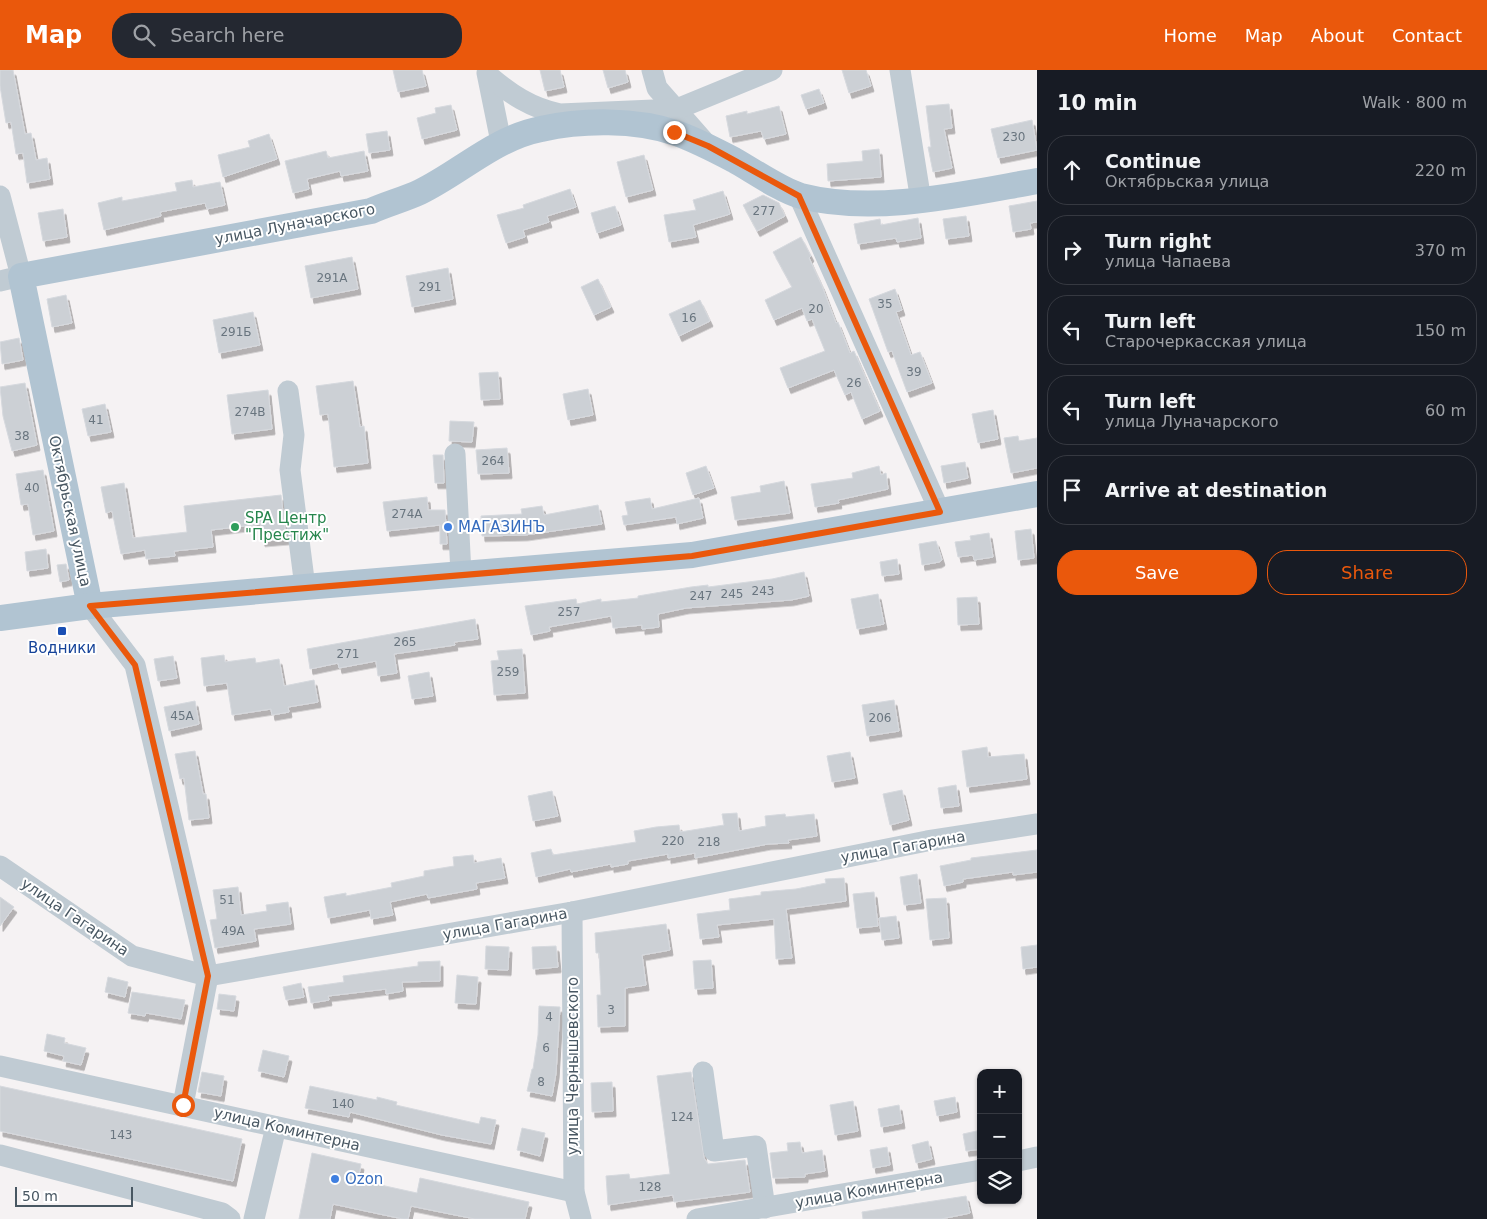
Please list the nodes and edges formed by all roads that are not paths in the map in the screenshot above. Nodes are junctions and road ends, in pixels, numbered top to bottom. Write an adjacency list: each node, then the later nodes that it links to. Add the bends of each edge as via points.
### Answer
1 (652, 70): 5 (street, via 656,88)
2 (772, 70): 5 (street)
3 (900, 70): 11 (street)
4 (487, 72): 5 (street, via 524,102 560,114); 6 (street)
5 (677, 109): 7 (street)
6 (501, 142): 7 (main road, улица Луначарского, via 540,129 610,124 674,132); 12 (main road, улица Луначарского, via 420,192 371,211)
7 (708, 146): 10 (main road, улица Луначарского)
8 (1037, 181): 11 (main road, улица Луначарского)
9 (0, 196): 12 (street, Октябрьская улица)
10 (799, 196): 11 (main road, улица Луначарского, via 858,202); 16 (street)
11 (921, 201)
12 (11, 279): 19 (main road, Октябрьская улица)
13 (288, 391): 18 (street, via 294,435 290,470)
14 (455, 454): 17 (street)
15 (1037, 494): 16 (main road)
16 (940, 512): 17 (main road, via 692,556)
17 (461, 574): 18 (main road)
18 (304, 587): 19 (main road)
19 (90, 606): 20 (main road); 24 (street, Октябрьская улица, via 135,665)
20 (0, 618)
21 (1037, 824): 23 (street, улица Гагарина, via 927,841)
22 (0, 866): 24 (street, улица Гагарина, via 132,956)
23 (572, 912): 24 (street, улица Гагарина); 33 (street, улица Чернышевского)
24 (208, 976): 27 (street, Октябрьская улица)
25 (0, 1066): 27 (street, улица Коминтерна)
26 (703, 1072): 34 (street, via 714,1151 756,1146)
27 (183, 1105): 28 (street, улица Коминтерна)
28 (276, 1127): 33 (street, улица Коминтерна); 37 (street)
29 (0, 1155): 36 (street, via 222,1213)
30 (1037, 1157): 31 (street)
31 (1022, 1161)
32 (977, 1171): 34 (street, улица Коминтерна)
33 (574, 1192): 38 (street, улица Чернышевского)
34 (765, 1208): 35 (street, улица Коминтерна)
35 (724, 1217): 39 (street, улица Коминтерна)
36 (230, 1219)
37 (254, 1219)
38 (581, 1219)
39 (697, 1219)

